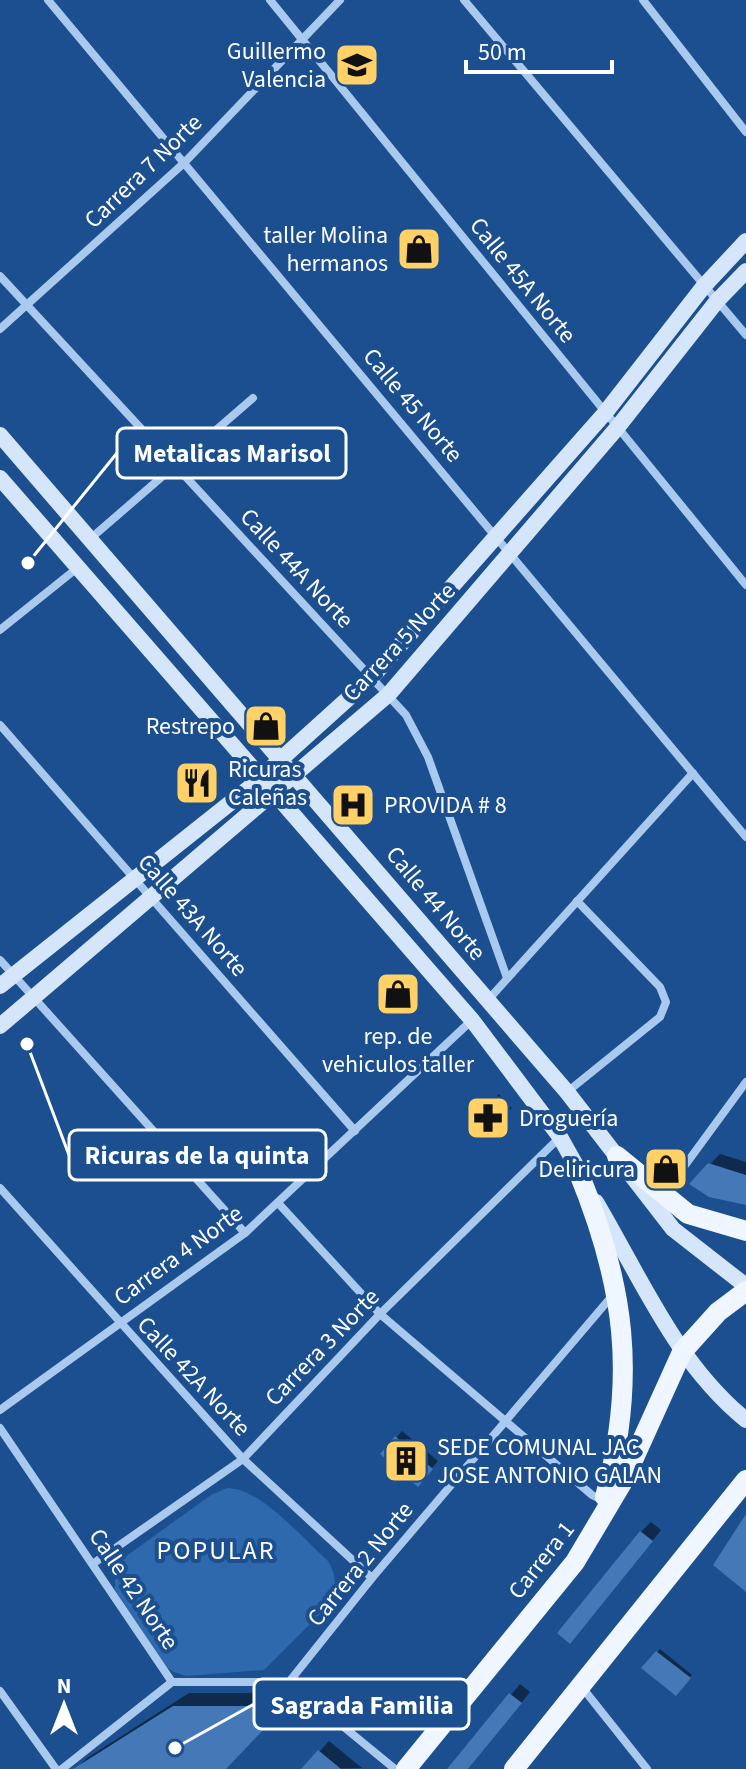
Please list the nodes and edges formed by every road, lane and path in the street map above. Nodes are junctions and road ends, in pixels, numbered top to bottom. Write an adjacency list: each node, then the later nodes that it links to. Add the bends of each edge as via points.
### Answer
1 (48, 0): 8 (street, Calle 45 Norte)
2 (270, 0): 6 (street, Calle 45A Norte)
3 (340, 0): 6 (street, Carrera 7 Norte)
4 (464, 0): 12 (street)
5 (643, 0): 7 (street)
6 (303, 37): 8 (street, Carrera 7 Norte); 18 (street, Calle 45A Norte)
7 (746, 132)
8 (184, 163): 14 (street, Carrera 7 Norte); 23 (street, Calle 45 Norte)
9 (746, 241): 12 (main road, Carrera 5 Norte)
10 (746, 271): 13 (main road, Carrera 5 Norte)
11 (0, 276): 14 (street, Calle 44A Norte)
12 (704, 286): 13 (street); 18 (main road, Carrera 5 Norte)
13 (717, 301): 16 (street); 19 (main road, Carrera 5 Norte)
14 (27, 306): 15 (street, Carrera 7 Norte); 21 (street, Calle 44A Norte)
15 (0, 329)
16 (746, 335)
17 (253, 398): 21 (street)
18 (605, 413): 19 (street, Calle 45A Norte); 23 (main road, Carrera 5 Norte)
19 (617, 428): 25 (main road, Carrera 5 Norte); 27 (street, Calle 45A Norte)
20 (0, 435): 24 (main road, Calle 44 Norte)
21 (173, 466): 24 (street); 29 (street, Calle 44A Norte)
22 (0, 478): 26 (main road, Calle 44 Norte)
23 (498, 537): 25 (street, Calle 45 Norte); 29 (main road, Carrera 5 Norte)
24 (90, 539): 32 (main road, Calle 44 Norte)
25 (511, 553): 30 (main road, Carrera 5 Norte); 33 (street, Calle 45 Norte)
26 (76, 569): 28 (street); 35 (main road, Calle 44 Norte)
27 (746, 585)
28 (0, 630)
29 (372, 677): 30 (street, Calle 44A Norte); 32 (main road, Carrera 5 Norte)
30 (389, 694): 34 (main road, Carrera 5 Norte); 42 (street, Calle 44A Norte, via 428,757)
31 (0, 725): 38 (street, Calle 43A Norte)
32 (282, 759): 34 (main road, Calle 44 Norte); 35 (main road, Carrera 5 Norte)
33 (693, 773): 37 (street, Calle 45 Norte); 40 (street)
34 (296, 776): 36 (main road, Carrera 5 Norte); 45 (main road, Calle 44 Norte)
35 (260, 778): 36 (main road, Calle 44 Norte); 38 (main road, Carrera 5 Norte)
36 (275, 793): 39 (main road, Carrera 5 Norte); 46 (main road, Calle 44 Norte)
37 (746, 837)
38 (134, 877): 39 (street, Calle 43A Norte); 43 (main road, Carrera 5 Norte)
39 (151, 896): 44 (main road, Carrera 5 Norte); 50 (street, Calle 43A Norte)
40 (577, 901): 42 (street); 49 (street, via 660,987 666,1002 660,1017)
41 (0, 960): 43 (street)
42 (507, 978): 45 (street)
43 (6, 981): 44 (street)
44 (34, 1000): 47 (main road, Carrera 5 Norte); 58 (street)
45 (487, 1000): 49 (main road, Calle 44 Norte)
46 (472, 1020): 50 (street, Carrera 4 Norte); 51 (main road, Calle 44 Norte)
47 (0, 1026)
48 (746, 1082): 55 (street)
49 (567, 1092): 52 (main road, Calle 44 Norte)
50 (355, 1131): 56 (street, Carrera 4 Norte)
51 (560, 1137): 53 (main road, Calle 44 Norte); 61 (street, Carrera 3 Norte)
52 (617, 1156): 55 (main road); 60 (main road, Calle 44 Norte, via 673,1229)
53 (578, 1171): 59 (main road, via 602,1228); 63 (main road, Calle 44 Norte)
54 (0, 1188): 62 (street, Calle 42A Norte)
55 (664, 1195): 57 (main road, via 705,1222)
56 (279, 1204): 58 (street, Carrera 4 Norte); 61 (street)
57 (746, 1231)
58 (245, 1233): 62 (street, Carrera 4 Norte)
59 (618, 1289): 66 (street, Carrera 2 Norte); 70 (main road, via 625,1359 623,1406)
60 (746, 1289): 63 (main road, Carrera 1)
61 (380, 1314): 66 (street); 68 (street, Carrera 3 Norte)
62 (119, 1324): 64 (street, Carrera 4 Norte); 68 (street, Calle 42A Norte)
63 (682, 1352): 65 (main road, Calle 44 Norte, via 709,1388); 71 (main road, Carrera 1, via 625,1478)
64 (0, 1410)
65 (746, 1420)
66 (505, 1421): 70 (street); 73 (street, Carrera 2 Norte)
67 (0, 1428): 72 (street, Calle 42 Norte)
68 (243, 1459): 72 (street, Carrera 3 Norte); 73 (street, Calle 42A Norte)
69 (746, 1480): 76 (main road)
70 (604, 1502): 71 (main road)
71 (590, 1540): 80 (main road, Carrera 1)
72 (94, 1563): 74 (street, Calle 42 Norte)
73 (372, 1578): 75 (street, Carrera 2 Norte)
74 (172, 1682): 75 (street, Calle 42 Norte); 78 (street)
75 (289, 1682): 79 (street)
76 (581, 1686): 81 (main road); 82 (street)
77 (0, 1691): 78 (street)
78 (59, 1769)
79 (395, 1769)
80 (406, 1769)
81 (514, 1769)
82 (647, 1769)

